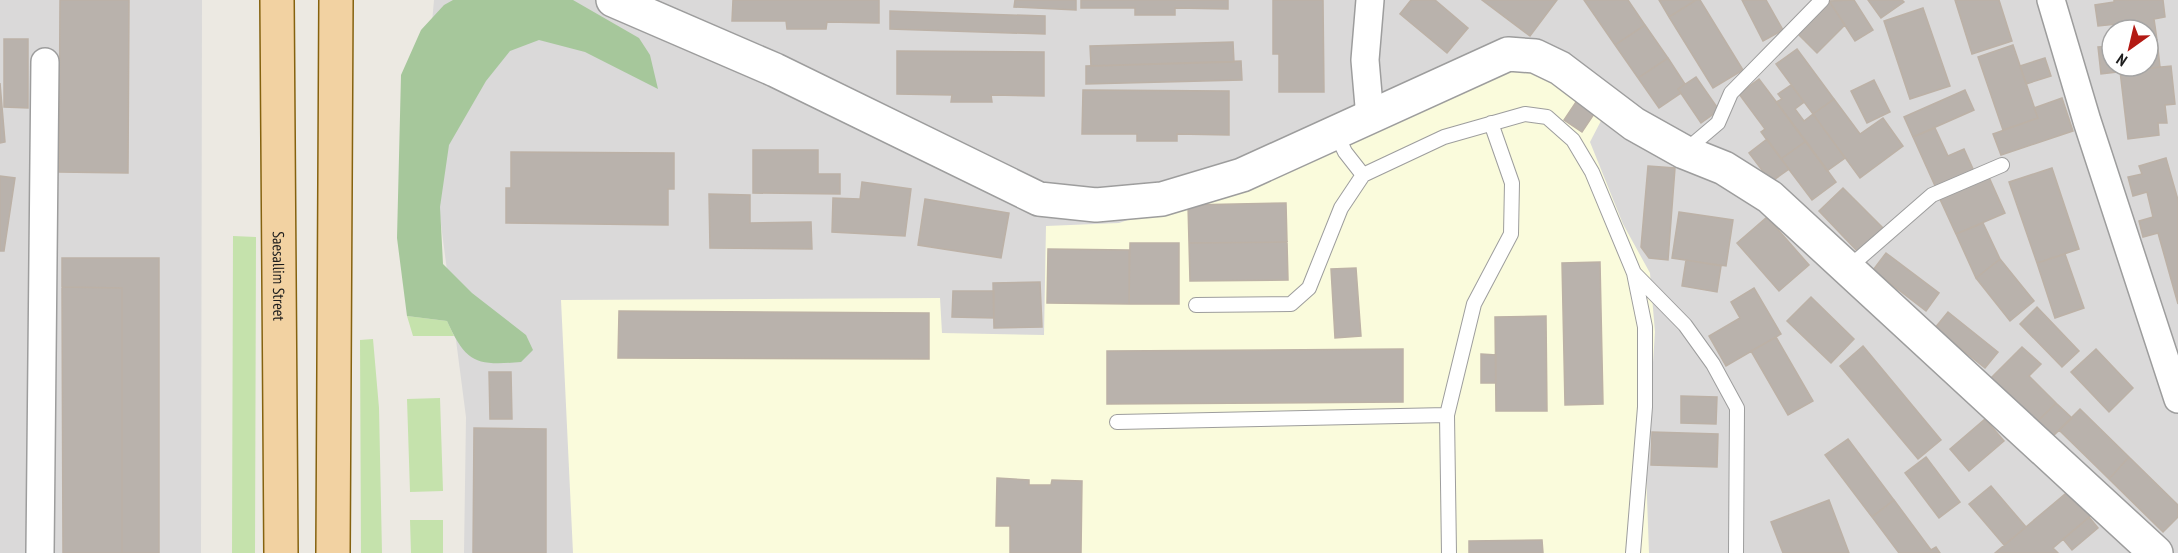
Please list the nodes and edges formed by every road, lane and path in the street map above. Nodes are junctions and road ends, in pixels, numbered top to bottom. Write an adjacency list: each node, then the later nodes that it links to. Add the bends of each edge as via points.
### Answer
1 (277, 0): 21 (main road, Saesallim Street)
2 (336, 0): 22 (main road)
3 (613, 0): 10 (street, via 775,70 1039,199 1095,205 1162,199 1242,175)
4 (1370, 0): 8 (street, via 1365,60)
5 (1822, 0): 11 (lane, via 1731,93 1718,123)
6 (2051, 0): 17 (street)
7 (45, 62): 20 (street)
8 (1370, 118): 10 (street); 11 (street, via 1508,54 1535,56 1560,68 1634,124)
9 (1491, 123): 13 (lane, via 1444,137); 15 (lane, via 1525,114 1547,117 1574,140 1592,172); 18 (lane, via 1512,183 1511,234 1474,304)
10 (1336, 134): 13 (lane)
11 (1684, 152): 14 (street, via 1724,168 1770,197)
12 (2002, 165): 14 (lane, via 1932,195)
13 (1363, 175): 16 (lane, via 1341,208 1309,288 1291,304)
14 (1847, 269): 26 (street)
15 (1634, 273): 24 (lane, via 1645,327 1645,407); 25 (lane, via 1685,325 1713,364 1737,408)
16 (1196, 305)
17 (2178, 399)
18 (1447, 416): 19 (lane); 23 (lane)
19 (1117, 422)
20 (40, 553)
21 (282, 553)
22 (333, 553)
23 (1449, 553)
24 (1633, 553)
25 (1736, 553)
26 (2156, 553)

